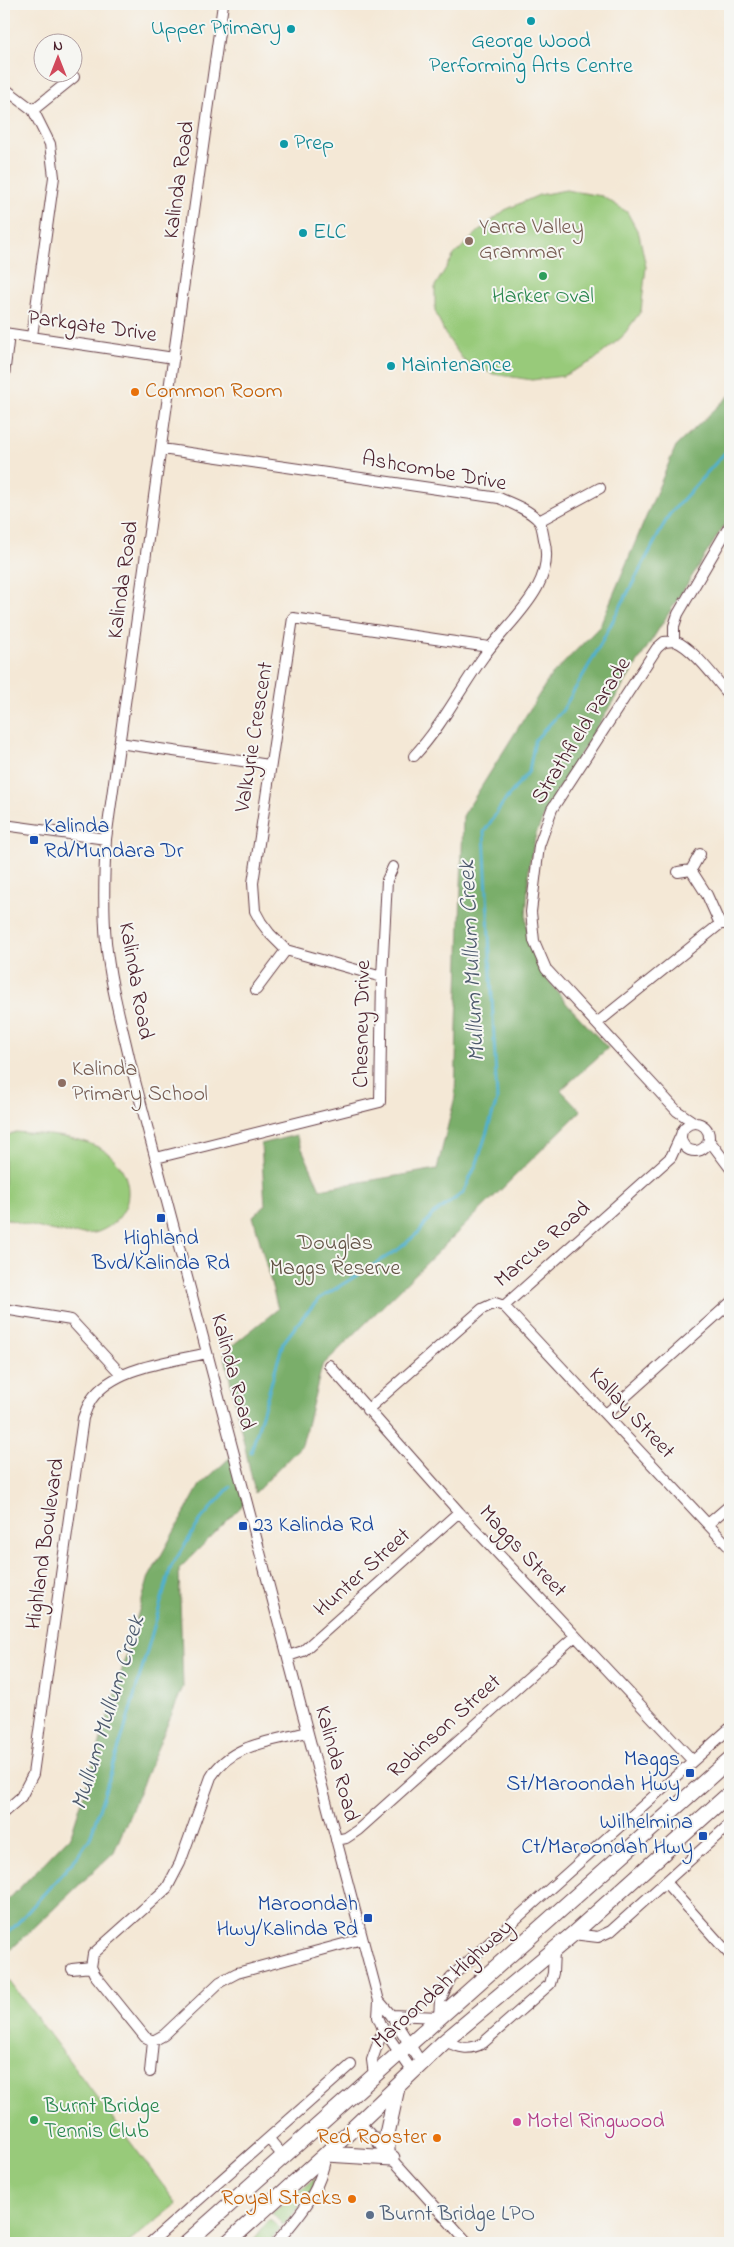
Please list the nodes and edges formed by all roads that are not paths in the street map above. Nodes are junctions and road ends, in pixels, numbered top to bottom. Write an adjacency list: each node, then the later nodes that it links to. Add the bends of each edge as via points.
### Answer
1 (223, 4): 7 (street, Kalinda Road)
2 (68, 82): 4 (street)
3 (4, 88): 4 (street)
4 (33, 110): 6 (street, via 50,144 54,177)
5 (6, 333): 6 (street, Parkgate Drive); 8 (street)
6 (32, 336): 7 (street, Parkgate Drive)
7 (174, 358): 9 (street, Kalinda Road)
8 (4, 376)
9 (162, 449): 11 (street, Ashcombe Drive, via 499,498); 16 (street, Kalinda Road)
10 (600, 488): 11 (street)
11 (539, 521): 14 (street, via 547,560 543,577 532,596)
12 (730, 525): 13 (street, via 678,614)
13 (674, 641): 15 (street, via 690,651); 29 (street, Strathfield Parade, via 664,642 657,648 552,809 539,846 531,912 534,942 546,969)
14 (490, 647): 17 (street, via 429,740); 18 (street, Valkyrie Crescent, via 292,618)
15 (730, 696)
16 (119, 743): 18 (street); 20 (street, Kalinda Road)
17 (414, 756)
18 (269, 765): 26 (street, Valkyrie Crescent, via 253,898 260,922)
19 (4, 825): 20 (street)
20 (106, 839): 36 (street, Kalinda Road, via 106,943 113,988)
21 (700, 854): 23 (street)
22 (393, 867): 27 (street, Chesney Drive, via 387,880)
23 (690, 870): 24 (street); 25 (street)
24 (678, 872)
25 (725, 924): 29 (street)
26 (286, 950): 27 (street); 28 (street)
27 (382, 977): 36 (street, Chesney Drive, via 380,1102)
28 (256, 990)
29 (597, 1023): 30 (street, Strathfield Parade)
30 (677, 1111): 31 (street, Strathfield Parade); 32 (street, Strathfield Parade)
31 (695, 1123): 32 (street, via 687,1125); 33 (street, via 704,1126)
32 (681, 1133): 34 (street, via 686,1147); 35 (street, Marcus Road)
33 (708, 1140): 34 (street, via 704,1147); 37 (street)
34 (695, 1150): 35 (street, Marcus Road); 37 (street)
35 (671, 1157): 40 (street, Marcus Road)
36 (156, 1158): 42 (street, Kalinda Road)
37 (722, 1160): 38 (street)
38 (730, 1168)
39 (730, 1303): 46 (street)
40 (504, 1306): 45 (street, Marcus Road, via 495,1303 482,1309); 46 (street, Kallay Street)
41 (4, 1309): 44 (street, via 71,1320)
42 (208, 1353): 44 (street, Highland Boulevard); 52 (street, Kalinda Road)
43 (329, 1365): 45 (street, Maggs Street)
44 (121, 1374): 58 (street, Highland Boulevard, via 91,1400 83,1418 33,1774 21,1796)
45 (367, 1410): 48 (street, Maggs Street)
46 (606, 1414): 49 (street, Kallay Street)
47 (730, 1505): 49 (street)
48 (459, 1512): 51 (street, Maggs Street); 52 (street, Hunter Street, via 303,1651)
49 (708, 1524): 50 (street, Kallay Street)
50 (730, 1548)
51 (575, 1636): 56 (street, Maggs Street); 60 (street, Robinson Street, via 358,1830)
52 (288, 1656): 54 (street, Kalinda Road)
53 (730, 1728): 56 (street)
54 (307, 1732): 60 (street, Kalinda Road); 66 (street, via 252,1746 227,1758 217,1767 167,1888 92,1954)
55 (730, 1759): 70 (highway, Maroondah Highway)
56 (693, 1761): 70 (street, via 451,1977 440,2001)
57 (730, 1793): 62 (highway, Maroondah Highway)
58 (4, 1812)
59 (730, 1824): 61 (street)
60 (336, 1840): 63 (street, Kalinda Road)
61 (665, 1882): 62 (street, via 611,1931 598,1937); 65 (street)
62 (573, 1934): 64 (highway, Maroondah Highway)
63 (362, 1939): 68 (street, Kalinda Road); 72 (street, via 237,1973 220,1982 164,2035)
64 (554, 1950): 73 (highway, Maroondah Highway); 73 (street, via 554,1973 550,1984 483,2043 472,2049)
65 (730, 1955)
66 (91, 1967): 67 (street); 72 (street, via 145,2037)
67 (72, 1969)
68 (379, 2001): 69 (street, Kalinda Road); 71 (street, Kalinda Road, via 378,2017)
69 (391, 2015): 70 (street); 74 (street, Kalinda Road)
70 (439, 2016): 74 (highway, Maroondah Highway)
71 (383, 2029): 74 (street, Kalinda Road); 78 (street, via 372,2060)
72 (153, 2041): 77 (street)
73 (445, 2041): 76 (highway, Maroondah Highway)
74 (404, 2048): 76 (street, Kalinda Road); 78 (highway, Maroondah Highway)
75 (351, 2065): 82 (street)
76 (418, 2068): 79 (highway, Maroondah Highway)
77 (150, 2072)
78 (374, 2075): 80 (highway, Maroondah Highway)
79 (397, 2088): 81 (highway, Maroondah Highway); 84 (highway, via 387,2134)
80 (342, 2104): 81 (highway); 85 (highway, Maroondah Highway)
81 (359, 2122): 83 (highway, Maroondah Highway); 84 (street)
82 (269, 2139): 85 (street); 86 (street)
83 (326, 2154): 84 (highway); 88 (highway, Maroondah Highway); 89 (street, via 312,2199)
84 (389, 2155): 90 (street)
85 (283, 2156): 87 (highway, Maroondah Highway)
86 (150, 2243)
87 (186, 2243)
88 (227, 2243)
89 (276, 2243)
90 (468, 2243)

